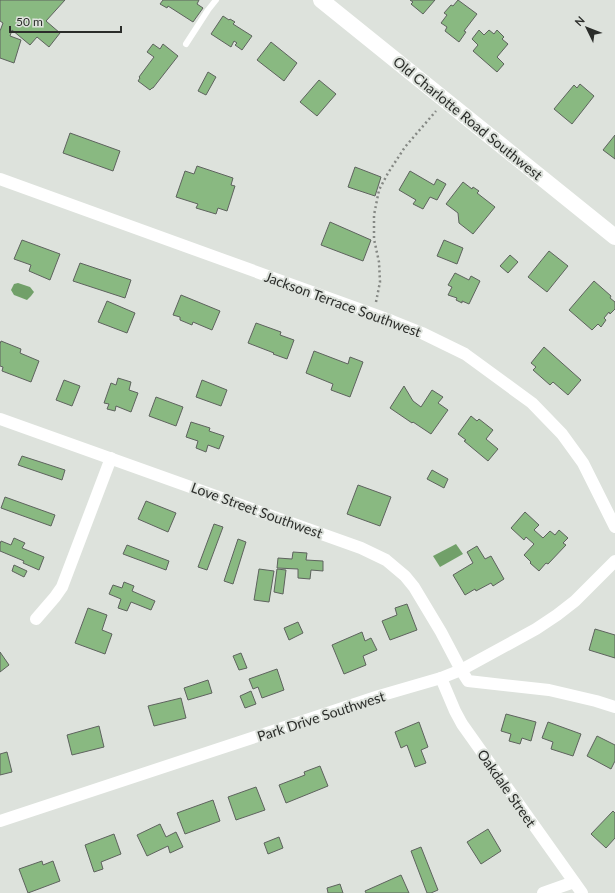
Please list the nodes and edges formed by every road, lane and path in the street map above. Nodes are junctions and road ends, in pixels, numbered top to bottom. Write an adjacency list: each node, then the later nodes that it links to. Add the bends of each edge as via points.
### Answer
1 (216, 0): 3 (lane)
2 (321, 0): 4 (main road, Old Charlotte Road Southwest)
3 (186, 44)
4 (445, 100): 6 (main road, Old Charlotte Road Southwest); 7 (path, via 405,147 379,190 374,215 374,239 380,262 380,282)
5 (0, 179): 7 (street, Jackson Terrace Southwest)
6 (615, 237)
7 (372, 313): 10 (street, Jackson Terrace Southwest, via 465,354 532,403 562,434 583,463)
8 (0, 419): 9 (street, Love Street Southwest)
9 (111, 458): 12 (street, via 62,587); 13 (street, Love Street Southwest, via 361,548 386,560 414,587)
10 (615, 527)
11 (615, 561): 13 (street, Park Drive Southwest, via 576,601 557,615)
12 (36, 619)
13 (461, 670): 14 (street, Park Drive Southwest); 15 (street, via 468,681 549,690)
14 (441, 678): 16 (street, Park Drive Southwest, via 379,696); 17 (street, Oakdale Street, via 462,724)
15 (615, 707)
16 (0, 821)
17 (574, 882): 18 (street); 19 (street, Oakdale Street)
18 (543, 893)
19 (582, 893)

